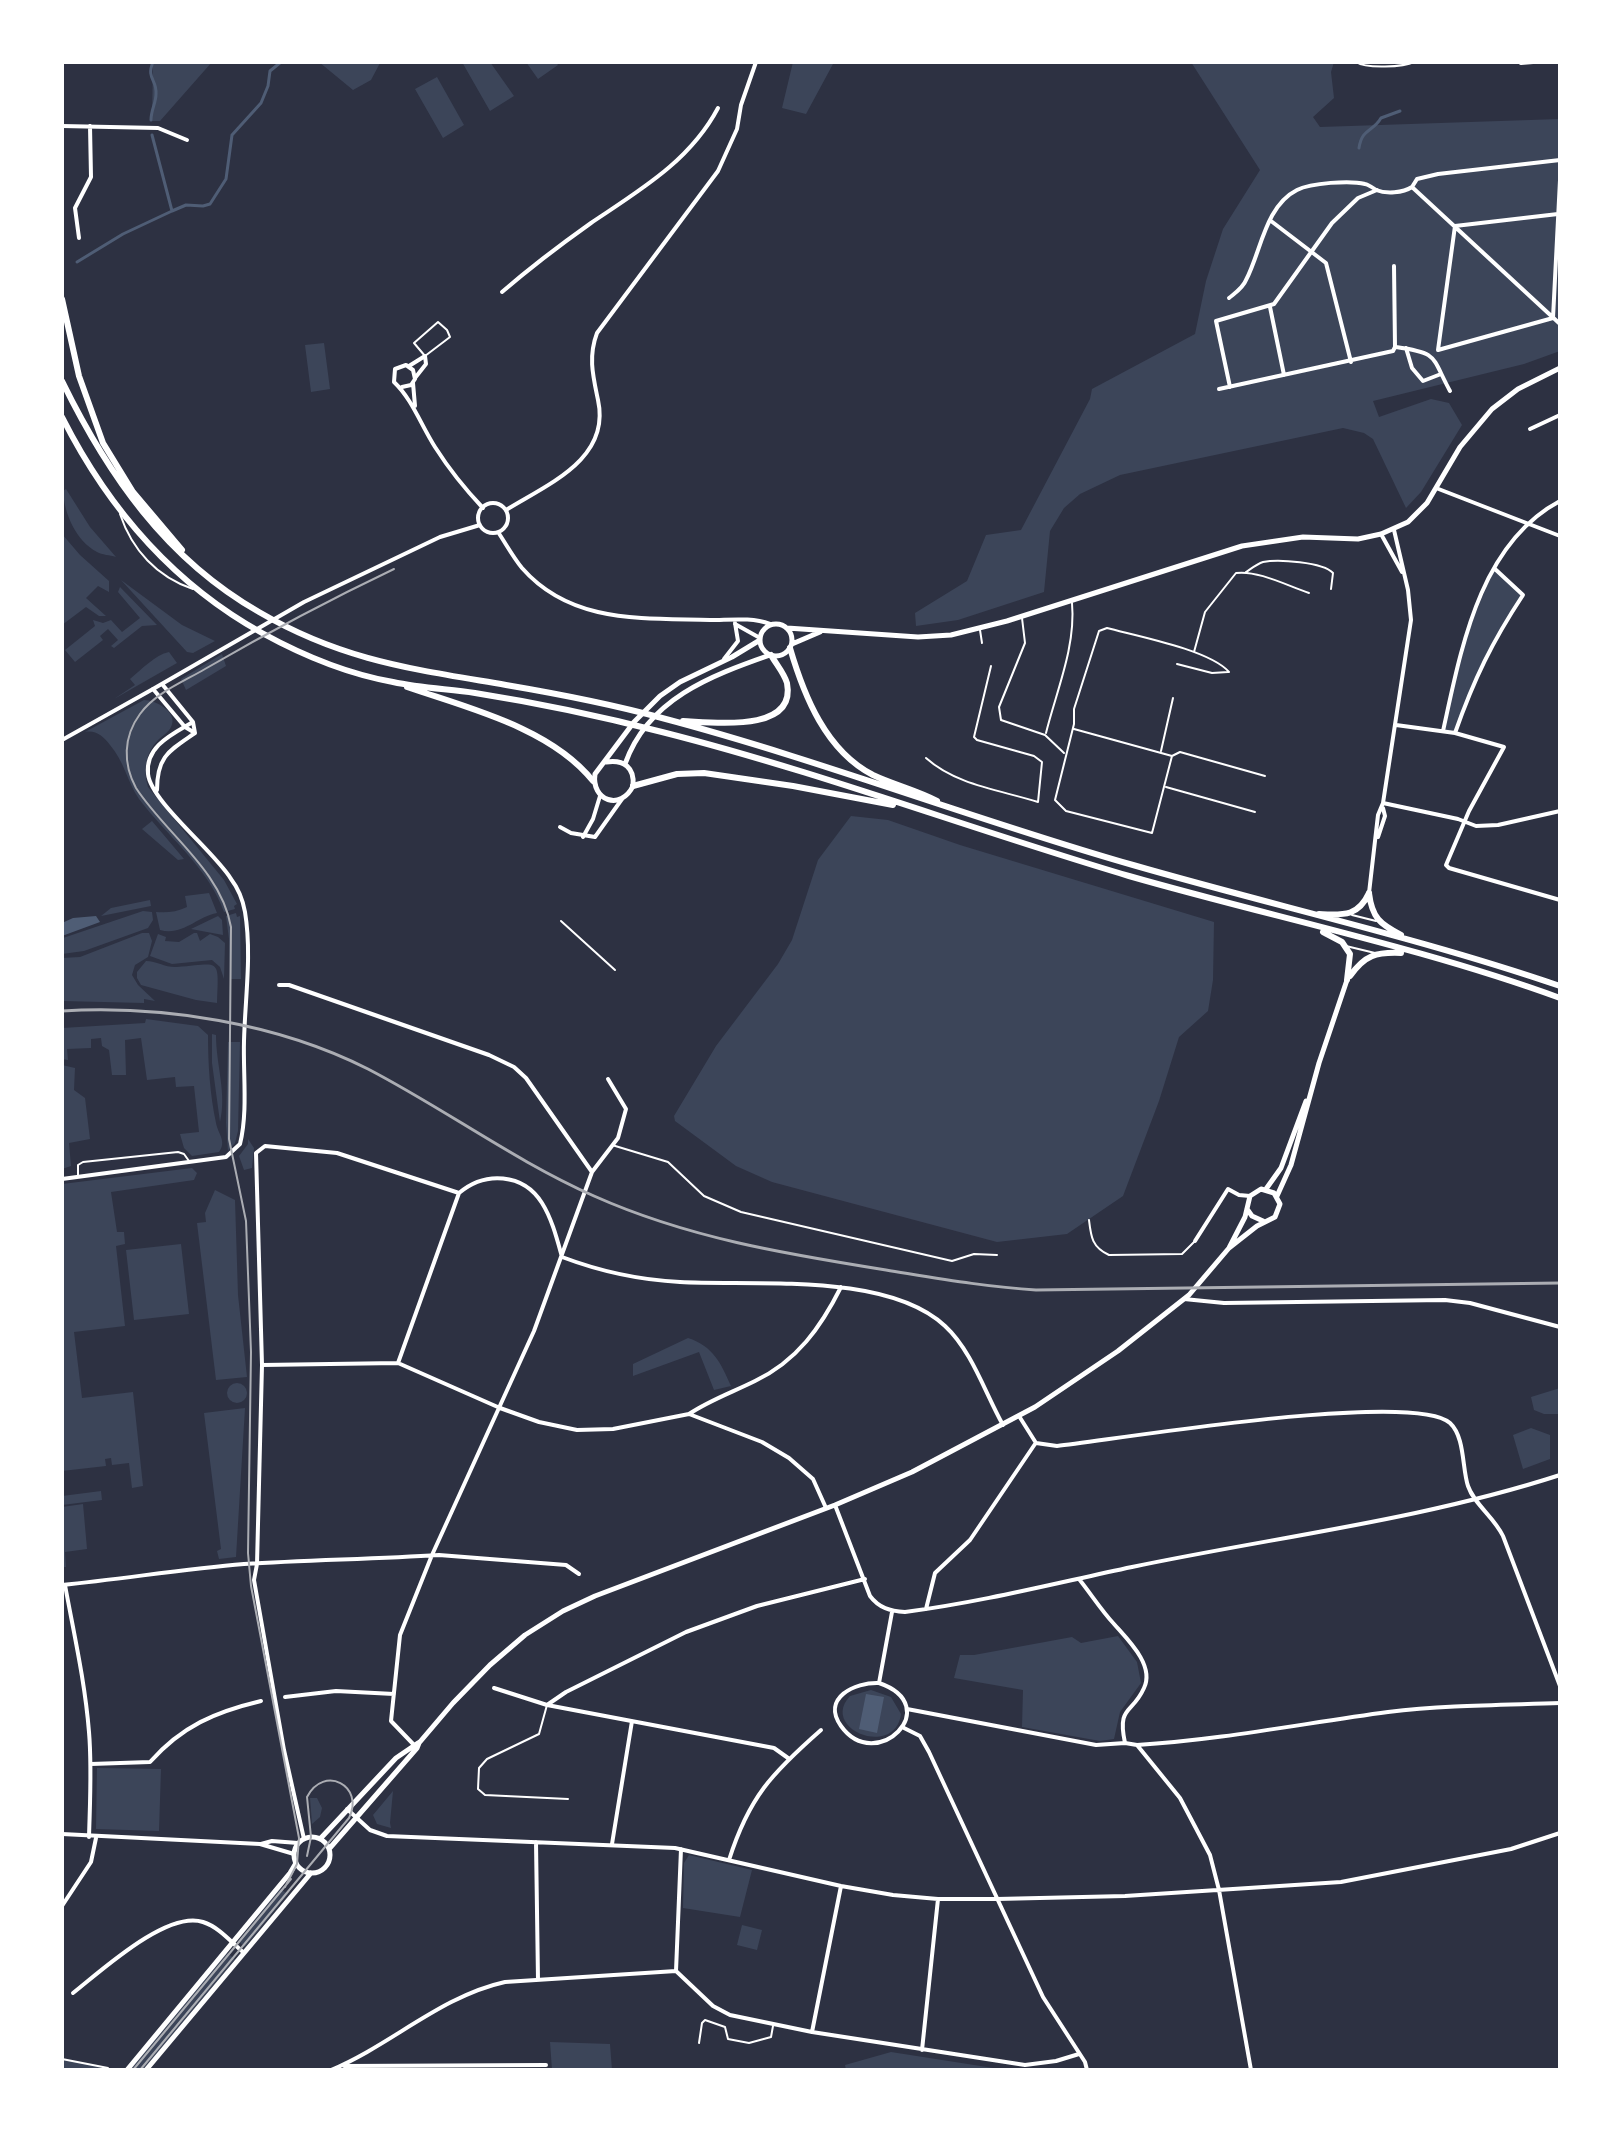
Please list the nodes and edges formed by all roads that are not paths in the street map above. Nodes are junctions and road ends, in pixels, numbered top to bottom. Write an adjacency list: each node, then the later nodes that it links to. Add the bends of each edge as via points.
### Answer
1 (756, 62): 49 (street, via 737,129 718,171 597,333 590,362 601,418 593,445 574,467)
2 (1356, 62): 3 (lane)
3 (1414, 62)
4 (1533, 62): 5 (street)
5 (1521, 63)
6 (718, 108): 20 (street, via 707,129 675,164)
7 (62, 126): 8 (street)
8 (90, 126): 9 (street, via 158,128); 17 (street, via 91,177 75,208)
9 (187, 140)
10 (1560, 160): 12 (street, via 1438,174 1417,179)
11 (1560, 180): 14 (street)
12 (1412, 187): 13 (street); 16 (street)
13 (1377, 190): 15 (street, via 1366,184 1300,188); 18 (street, via 1349,205)
14 (1558, 214): 16 (street); 24 (street)
15 (1271, 221): 18 (street); 21 (street, via 1246,281)
16 (1455, 226): 24 (street); 28 (street)
17 (79, 238)
18 (1312, 250): 23 (street); 31 (street, via 1326,263)
19 (1394, 266): 26 (street)
20 (502, 292)
21 (1229, 298)
22 (62, 299): 57 (highway, via 79,376 103,443 133,492)
23 (1270, 307): 35 (street); 39 (street, via 1216,321)
24 (1553, 318): 25 (street); 28 (street)
25 (1560, 324)
26 (1395, 347): 27 (street); 31 (street)
27 (1406, 348): 30 (street); 34 (street, via 1423,381)
28 (1438, 350): 30 (street)
29 (425, 356): 29 (lane, via 414,343 438,322 450,337); 32 (street); 37 (street, via 426,364)
30 (1433, 356): 34 (street)
31 (1351, 362): 35 (street)
32 (409, 366): 37 (street); 38 (street, via 393,372 394,382)
33 (1560, 368): 46 (main road, via 1492,409 1460,447)
34 (1442, 374): 41 (street)
35 (1284, 376): 39 (street)
36 (62, 381): 57 (highway, via 121,486)
37 (414, 381): 38 (street); 42 (street)
38 (402, 387): 42 (street)
39 (1230, 387): 40 (street)
40 (1219, 389)
41 (1450, 391)
42 (415, 409): 48 (street, via 430,439)
43 (1560, 415): 45 (street)
44 (62, 417): 50 (highway)
45 (1530, 429)
46 (1436, 488): 52 (street); 53 (main road, via 1420,511)
47 (1560, 501): 52 (street)
48 (483, 508): 49 (street, via 496,503); 51 (street)
49 (506, 510): 54 (street, via 507,523)
50 (120, 513): 62 (highway); 62 (lane, via 126,533 149,562 163,575)
51 (480, 525): 54 (street); 80 (street, via 440,537 304,602)
52 (1527, 525): 56 (street); 58 (street)
53 (1394, 530): 55 (main road); 60 (street)
54 (498, 532): 66 (street, via 533,579 576,606 620,617)
55 (1381, 534): 60 (street); 64 (main road, via 1242,546)
56 (1560, 536)
57 (191, 563): 83 (highway, via 293,631 383,664)
58 (1495, 569): 88 (street, via 1459,656); 90 (street, via 1523,595 1482,663)
59 (1245, 573): 61 (lane, via 1272,561 1327,567 1333,573); 63 (lane); 74 (lane, via 1233,576 1205,612)
60 (1403, 574): 85 (street, via 1411,620)
61 (1331, 589)
62 (198, 590): 79 (highway, via 276,640 346,670)
63 (1309, 593)
64 (1071, 600): 65 (main road); 91 (lane, via 1069,648)
65 (1022, 616): 69 (main road); 91 (lane, via 1025,643 998,717)
66 (732, 622): 67 (street); 71 (street); 76 (street, via 738,641)
67 (770, 624): 68 (main road); 71 (main road)
68 (787, 628): 70 (main road); 73 (main road)
69 (980, 628): 70 (main road, via 918,637); 72 (lane)
70 (821, 631): 73 (main road)
71 (760, 639): 75 (main road); 76 (main road)
72 (982, 643)
73 (791, 646): 75 (main road, via 784,654); 107 (highway, via 820,722 844,752 873,774)
74 (1193, 653): 77 (lane, via 1229,672); 87 (lane, via 1102,629 1083,674)
75 (770, 655): 83 (highway, via 787,688 776,712 747,722); 98 (main road, via 728,669 666,705 644,727)
76 (724, 659): 97 (main road, via 660,696)
77 (1177, 664)
78 (991, 666): 96 (lane, via 974,737 1042,762 1038,802 958,779)
79 (396, 683): 100 (highway, via 500,719 566,756); 109 (highway, via 473,693 665,733)
80 (162, 684): 81 (street); 84 (street)
81 (153, 689): 86 (street); 92 (street)
82 (1173, 698): 93 (lane)
83 (675, 721): 107 (highway)
84 (193, 722): 86 (street); 89 (street)
85 (1396, 725): 88 (street); 106 (street)
86 (185, 727): 89 (street); 103 (street, via 152,756 148,775)
87 (1073, 728): 93 (lane); 94 (lane)
88 (1443, 731): 90 (street)
89 (195, 733): 103 (street, via 163,757)
90 (1455, 733): 111 (street, via 1504,747)
91 (1045, 735): 94 (lane)
92 (62, 740)
93 (1161, 753): 95 (lane)
94 (1065, 754): 102 (lane, via 1054,796 1066,811 1152,833)
95 (1172, 756): 99 (lane, via 1180,752); 102 (lane)
96 (926, 758)
97 (606, 762): 98 (main road); 100 (main road)
98 (625, 764): 101 (main road, via 633,774)
99 (1265, 776)
100 (593, 781): 104 (main road)
101 (633, 786): 105 (main road); 109 (highway, via 704,773)
102 (1165, 786): 110 (lane)
103 (157, 792): 133 (street, via 232,879 246,920 243,1135 226,1157)
104 (600, 796): 105 (main road); 113 (street)
105 (622, 799): 113 (street, via 595,837)
106 (1383, 804): 111 (street); 114 (street)
107 (950, 809): 116 (highway)
108 (1560, 811): 111 (street, via 1498,825)
109 (925, 812): 120 (highway)
110 (1255, 812)
111 (1466, 822): 115 (street, via 1447,859 1449,868)
112 (560, 827): 113 (street)
113 (583, 837)
114 (1369, 893): 117 (highway, via 1362,907); 119 (highway)
115 (1560, 900)
116 (1307, 913): 117 (highway); 121 (highway)
117 (1350, 914): 119 (lane)
118 (561, 921): 125 (lane)
119 (1377, 922): 121 (highway)
120 (1305, 924): 122 (highway); 124 (highway)
121 (1415, 942): 128 (highway)
122 (1345, 946): 123 (lane); 126 (highway, via 1350,954)
123 (1375, 953): 124 (highway); 126 (highway)
124 (1413, 953): 129 (highway)
125 (615, 970)
126 (1347, 980): 131 (main road)
127 (279, 985): 134 (street, via 514,1067 537,1090)
128 (1560, 986)
129 (1560, 998)
130 (608, 1079): 132 (street, via 626,1109 623,1127)
131 (1310, 1093): 137 (main road, via 1281,1168); 140 (main road)
132 (611, 1145): 134 (street); 146 (lane, via 668,1162 704,1196 741,1212 952,1261 978,1253)
133 (189, 1162): 135 (street); 135 (lane, via 178,1152 83,1162)
134 (592, 1172): 147 (street)
135 (78, 1176): 136 (street)
136 (62, 1179)
137 (1266, 1189): 139 (main road); 140 (main road)
138 (459, 1193): 147 (street, via 485,1178 522,1184 542,1204); 151 (street); 152 (street, via 337,1153 258,1149)
139 (1250, 1196): 141 (main road); 144 (street, via 1228,1189)
140 (1277, 1196): 143 (main road, via 1278,1213)
141 (1247, 1209): 143 (main road); 145 (main road)
142 (1089, 1220): 144 (lane, via 1093,1242 1109,1255 1182,1254)
143 (1264, 1221): 145 (main road)
144 (1195, 1241)
145 (1229, 1248): 149 (main road)
146 (997, 1255)
147 (562, 1257): 148 (street, via 615,1273 676,1282); 153 (street)
148 (841, 1287): 154 (street, via 813,1335 786,1363); 156 (street, via 901,1300 945,1326 970,1360)
149 (1186, 1297): 150 (street, via 1224,1303 1445,1300); 155 (main road, via 1118,1351)
150 (1560, 1327)
151 (398, 1363): 152 (street); 153 (street)
152 (262, 1365): 163 (street)
153 (500, 1408): 154 (street, via 577,1430 613,1429); 162 (street)
154 (689, 1414): 161 (street, via 789,1458 813,1479)
155 (1019, 1416): 156 (main road); 157 (street)
156 (1003, 1425): 160 (main road)
157 (1036, 1443): 159 (street, via 1057,1446 1351,1411 1424,1415 1452,1424); 168 (street, via 970,1540 935,1573)
158 (1560, 1475): 159 (street)
159 (1477, 1501): 166 (street); 171 (street, via 1496,1521)
160 (835, 1505): 161 (main road); 165 (street)
161 (826, 1508): 183 (main road, via 551,1618 490,1665)
162 (432, 1555): 163 (street); 164 (street, via 566,1565); 173 (street, via 400,1635)
163 (257, 1564): 167 (street); 195 (street, via 260,1620)
164 (579, 1574)
165 (865, 1579): 169 (street, via 876,1603); 177 (street, via 757,1606 686,1632)
166 (1079, 1579): 168 (street); 182 (street, via 1131,1640 1144,1669 1144,1689 1124,1714)
167 (64, 1585): 186 (street, via 82,1676)
168 (926, 1609): 169 (street)
169 (892, 1612): 170 (street)
170 (879, 1683): 178 (street, via 897,1693); 180 (street, via 847,1689 837,1703 838,1722 846,1732 872,1743)
171 (1560, 1686)
172 (494, 1688): 177 (street)
173 (394, 1694): 174 (street, via 336,1691); 183 (street, via 391,1721)
174 (285, 1697)
175 (261, 1701): 186 (street, via 187,1727 150,1762)
176 (1560, 1703): 184 (street, via 1389,1712)
177 (547, 1705): 179 (street); 187 (lane, via 539,1734 479,1768 478,1789 485,1795)
178 (907, 1709): 180 (street); 182 (street, via 1096,1745)
179 (632, 1721): 185 (street, via 774,1748); 198 (street)
180 (904, 1728): 208 (street, via 920,1736 929,1752)
181 (821, 1730): 185 (street)
182 (1125, 1743): 184 (street)
183 (417, 1745): 188 (main road, via 396,1758); 189 (main road)
184 (1137, 1745): 206 (street, via 1192,1817)
185 (788, 1758): 202 (street, via 762,1787)
186 (91, 1764): 192 (street)
187 (568, 1799)
188 (347, 1809): 189 (street); 194 (main road)
189 (356, 1818): 196 (street, via 387,1836); 199 (main road)
190 (1560, 1833): 206 (street, via 1511,1849 1341,1882)
191 (62, 1834): 192 (street)
192 (89, 1837): 193 (street)
193 (96, 1838): 197 (street); 209 (street, via 91,1862)
194 (320, 1839): 195 (main road); 199 (main road)
195 (301, 1841): 197 (street); 201 (main road)
196 (536, 1842): 198 (street); 213 (street)
197 (260, 1844): 201 (street)
198 (612, 1844): 200 (street)
199 (329, 1849): 204 (main road, via 327,1866)
200 (681, 1849): 202 (street); 212 (street)
201 (294, 1854): 203 (main road)
202 (729, 1860): 205 (street)
203 (296, 1863): 204 (main road); 210 (main road)
204 (311, 1873): 211 (main road)
205 (841, 1886): 207 (street); 216 (street)
206 (1219, 1890): 208 (street); 228 (street)
207 (938, 1899): 208 (street); 218 (street)
208 (997, 1899): 219 (street, via 1043,1997)
209 (62, 1906)
210 (233, 1943): 211 (street); 214 (street, via 204,1922 181,1921 144,1940); 224 (main road)
211 (243, 1952): 225 (main road)
212 (676, 1971): 213 (street); 215 (street, via 722,2012)
213 (538, 1980): 222 (street, via 472,1992)
214 (73, 1993)
215 (774, 2024): 216 (street); 217 (lane, via 771,2037 749,2043 728,2039 725,2027 705,2020)
216 (812, 2032): 218 (street)
217 (699, 2043)
218 (922, 2050): 219 (street, via 1025,2065)
219 (1079, 2054): 227 (street)
220 (62, 2059): 223 (lane)
221 (546, 2065): 222 (street)
222 (342, 2066): 226 (street)
223 (108, 2068)
224 (127, 2070)
225 (146, 2070)
226 (331, 2070)
227 (1089, 2070)
228 (1251, 2070)
229 (1372, 2070): 230 (street)
230 (1410, 2070)

